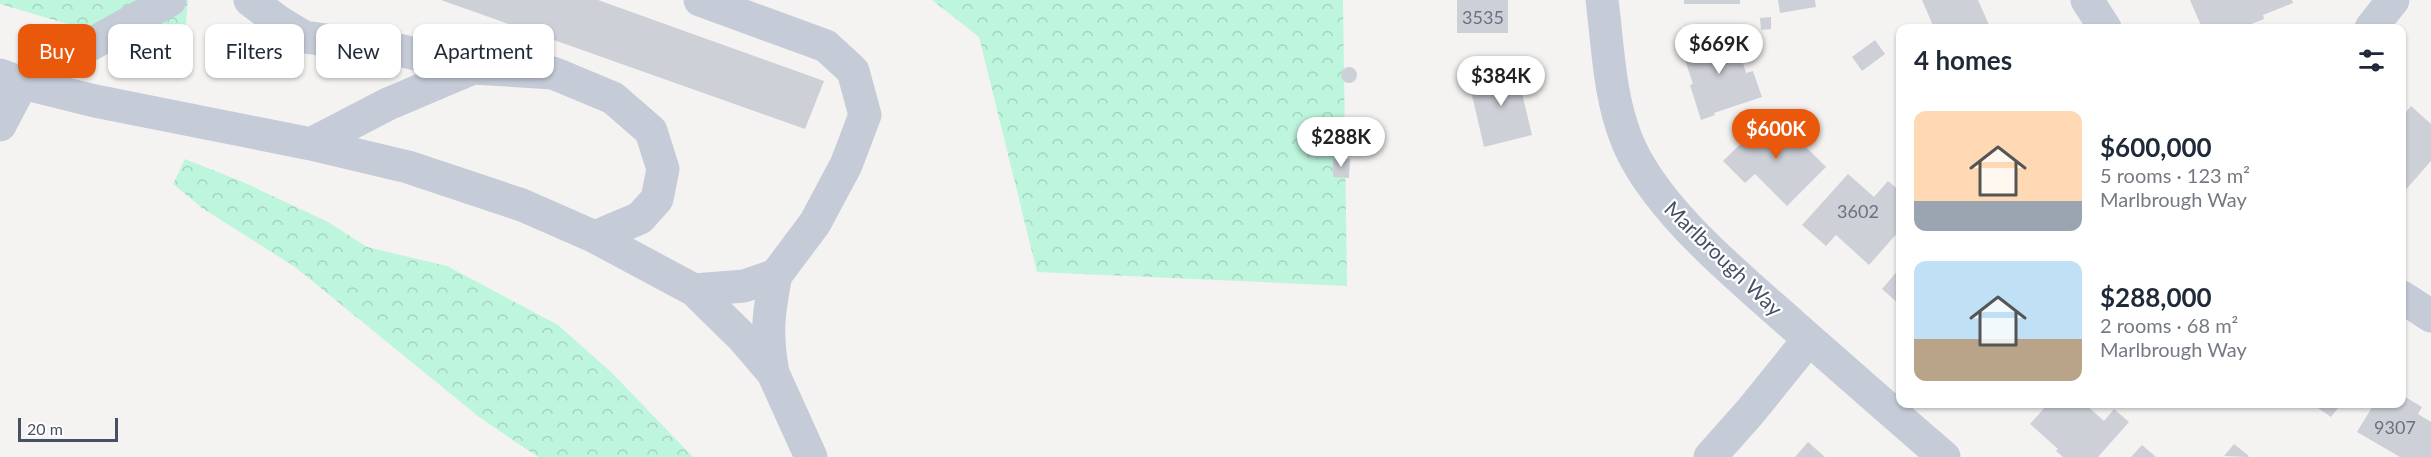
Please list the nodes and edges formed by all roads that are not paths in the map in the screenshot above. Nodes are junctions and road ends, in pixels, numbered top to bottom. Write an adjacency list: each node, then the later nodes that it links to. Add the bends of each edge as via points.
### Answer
1 (170, 0): 12 (street)
2 (250, 0): 9 (street, via 304,37)
3 (700, 0): 16 (street, via 826,46 853,71 865,115 846,165 815,223)
4 (1602, 0): 20 (street, Marlbrough Way, via 1615,104 1626,140 1645,175 1668,207)
5 (2087, 0): 7 (street)
6 (2393, 0): 8 (street)
7 (2102, 24)
8 (2375, 24)
9 (413, 53)
10 (554, 73): 15 (street, via 613,98 651,131 663,169 657,199 640,219)
11 (449, 78): 14 (street)
12 (11, 79): 13 (street); 14 (street, via 95,101)
13 (0, 124)
14 (311, 144): 15 (street, via 408,167 522,205)
15 (595, 237): 17 (street)
16 (776, 275): 17 (street, via 744,286); 21 (street, via 768,342)
17 (694, 290): 21 (street)
18 (2406, 300): 19 (street)
19 (2431, 316)
20 (1809, 339): 23 (street); 24 (street, Marlbrough Way)
21 (773, 373): 22 (street)
22 (811, 457)
23 (1710, 457)
24 (1944, 457)

